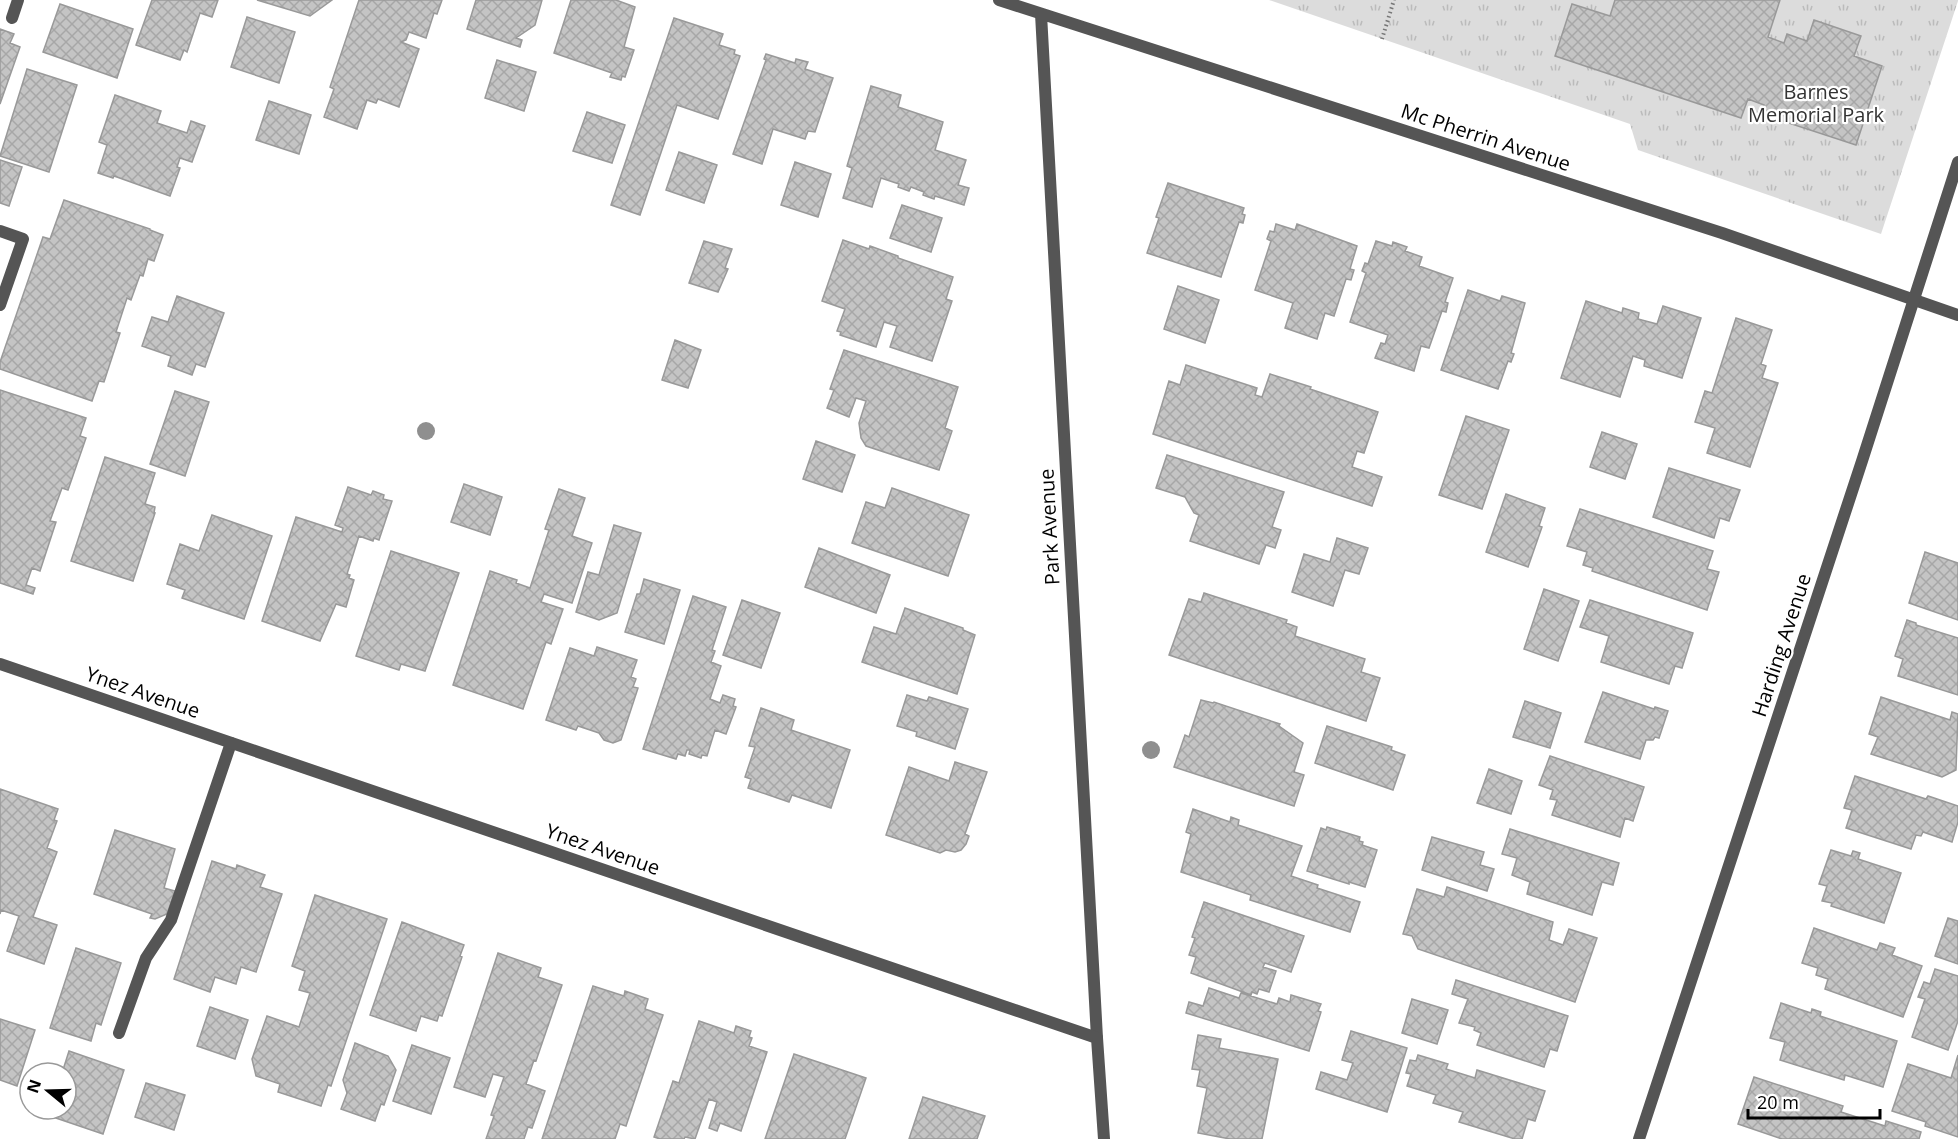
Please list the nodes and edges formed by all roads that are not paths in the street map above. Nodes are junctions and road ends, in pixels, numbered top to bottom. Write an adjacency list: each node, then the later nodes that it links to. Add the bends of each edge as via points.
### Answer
1 (18, 0): 4 (street)
2 (999, 0): 3 (street, Mc Pherrin Avenue)
3 (1041, 14): 7 (street, Mc Pherrin Avenue, via 1722,233); 13 (street, Park Avenue)
4 (12, 18)
5 (1958, 162): 7 (street, Harding Avenue)
6 (0, 231): 8 (street, via 22,239)
7 (1913, 301): 9 (street, Mc Pherrin Avenue); 15 (street, Harding Avenue)
8 (0, 305)
9 (1958, 315)
10 (0, 664): 11 (street, Ynez Avenue)
11 (231, 743): 12 (street, via 171,920 146,958); 13 (street, Ynez Avenue)
12 (119, 1034)
13 (1096, 1038): 14 (street)
14 (1104, 1139)
15 (1639, 1139)

